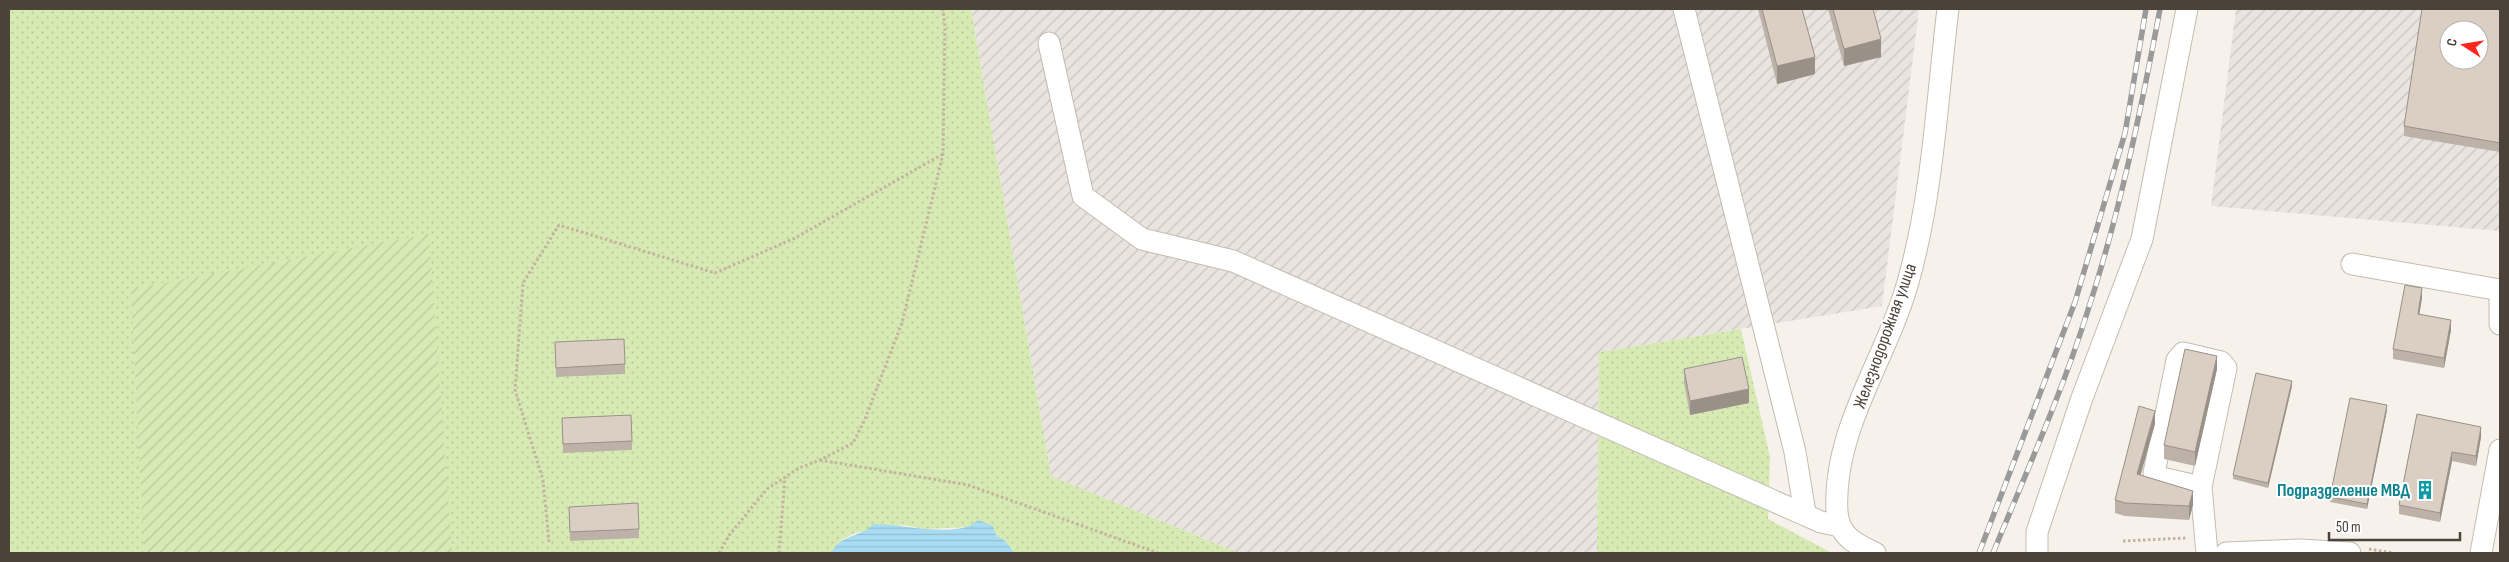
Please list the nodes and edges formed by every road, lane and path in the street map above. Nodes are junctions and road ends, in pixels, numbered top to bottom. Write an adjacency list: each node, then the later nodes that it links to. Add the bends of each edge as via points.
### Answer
1 (943, 9): 6 (path)
2 (1684, 9): 15 (street, via 1795,452)
3 (1948, 9): 16 (street, Железнодорожная улица, via 1921,232 1907,284 1851,426 1837,484)
4 (2187, 9): 22 (street, via 2142,239 2082,398 2037,532)
5 (1049, 43): 15 (street, via 1083,196 1142,239 1233,261)
6 (943, 154): 12 (path, via 902,323 865,419 853,443); 17 (path, via 795,238 714,273 560,225 523,284 515,390 543,480)
7 (2352, 264): 8 (street)
8 (2500, 290)
9 (2500, 301): 10 (street)
10 (2500, 324)
11 (2500, 450): 26 (street)
12 (820, 460): 13 (path); 20 (path, via 968,485)
13 (785, 477): 18 (path, via 767,489 730,534); 19 (path)
14 (2201, 486): 14 (street, via 2226,368 2221,362 2183,353 2178,360 2154,473 2157,477); 23 (street)
15 (1805, 513): 16 (street, via 1821,522)
16 (1840, 526): 21 (street, via 1854,544)
17 (549, 542)
18 (719, 553)
19 (779, 553)
20 (1158, 553)
21 (1875, 553)
22 (2037, 553)
23 (2207, 553)
24 (2226, 553): 25 (street, via 2301,550)
25 (2350, 553)
26 (2481, 553)

